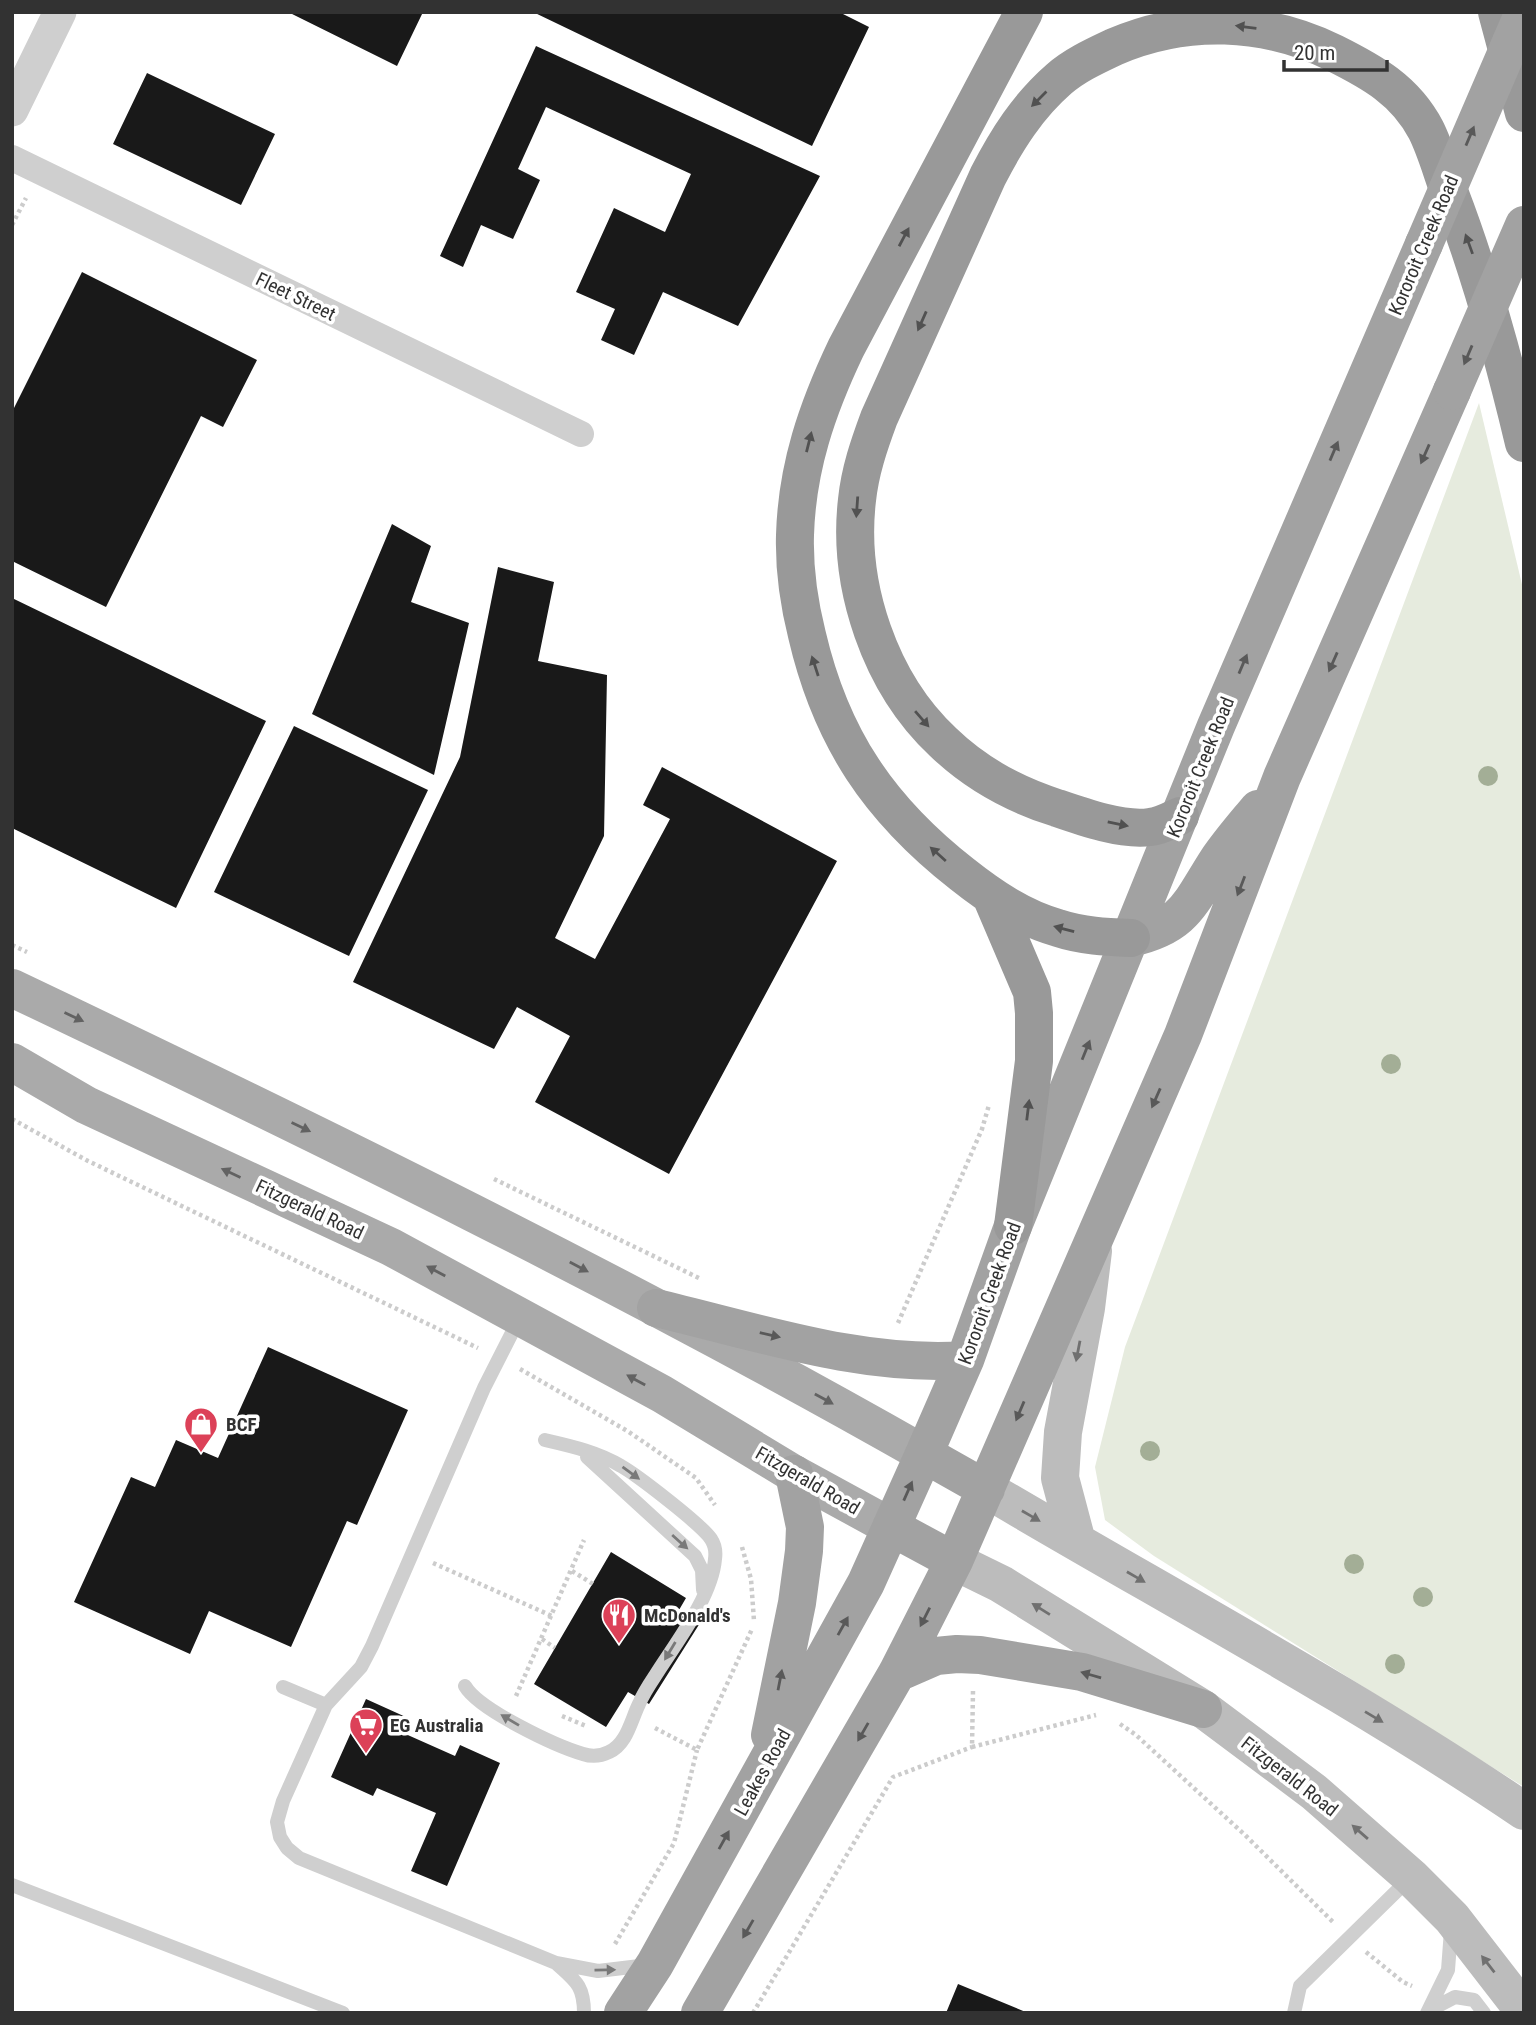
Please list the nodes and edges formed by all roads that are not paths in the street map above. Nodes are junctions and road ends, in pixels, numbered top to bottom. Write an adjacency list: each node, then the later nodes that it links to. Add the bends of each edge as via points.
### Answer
1 (60, 12): 5 (street)
2 (1024, 12): 13 (highway, one-way to 2, via 901,820 861,768 831,715 799,603 794,538 799,488 823,397)
3 (1497, 12): 6 (highway)
4 (1524, 12): 12 (highway, Kororoit Creek Road, one-way to 4, bridge)
5 (12, 110)
6 (1524, 113)
7 (12, 158): 9 (street, Fleet Street)
8 (1524, 225): 11 (highway, one-way to 11, bridge)
9 (580, 434)
10 (1524, 443): 12 (highway, one-way to 12, via 1471,250 1426,130 1407,103 1372,72 1310,41 1275,31 1204,25 1153,34 1092,57 1030,108 988,176 875,428 857,501 859,577 878,646 911,705 943,742 972,765 1039,802 1122,826 1152,827)
11 (1282, 777): 14 (highway, via 1190,906 1155,933); 18 (highway, one-way to 18, via 1183,1035)
12 (1180, 816): 14 (highway, Kororoit Creek Road)
13 (991, 897): 14 (highway, one-way to 13, via 1057,928); 17 (highway, one-way to 13, via 1034,1061 1034,1013 1031,992)
14 (1131, 938): 17 (highway, Kororoit Creek Road, one-way to 14)
15 (12, 988): 19 (main road, one-way to 19, via 444,1198)
16 (12, 1062): 20 (main road, Fitzgerald Road, one-way to 16, via 391,1247 86,1105)
17 (1013, 1226): 21 (highway, Kororoit Creek Road)
18 (1095, 1236): 26 (highway, one-way to 26); 28 (main road, one-way to 28, via 1063,1432 1060,1478)
19 (656, 1308): 21 (highway, one-way to 21, via 844,1353 896,1361); 24 (main road, one-way to 24)
20 (520, 1316): 25 (main road, Fitzgerald Road, one-way to 20); 34 (lane, via 361,1667)
21 (965, 1360): 24 (highway, Kororoit Creek Road)
22 (545, 1440): 23 (lane)
23 (575, 1447): 30 (lane, one-way to 30, via 695,1556 702,1570); 30 (lane, one-way to 30, via 621,1466 710,1536 715,1560)
24 (924, 1454): 26 (highway); 27 (highway, Kororoit Creek Road, one-way to 24)
25 (794, 1474): 27 (main road, Fitzgerald Road); 36 (highway, one-way to 25, via 804,1550 805,1527)
26 (986, 1489): 28 (main road, one-way to 28); 29 (highway)
27 (891, 1527): 29 (highway, Fitzgerald Road); 36 (highway, Leakes Road, one-way to 27, via 866,1583)
28 (1077, 1542): 37 (main road, one-way to 37, via 1422,1745)
29 (954, 1561): 31 (highway, one-way to 31); 35 (main road, Fitzgerald Road, one-way to 29, via 1001,1584)
30 (703, 1597): 32 (lane, one-way to 32, via 641,1699 623,1741 612,1751 584,1755 523,1728 479,1701)
31 (897, 1673): 35 (highway, one-way to 31, via 1082,1672 980,1655 936,1656); 48 (highway, one-way to 48)
32 (465, 1686)
33 (284, 1687): 34 (lane)
34 (326, 1705): 41 (lane, via 277,1822 287,1848 299,1858)
35 (1203, 1709): 38 (main road, Fitzgerald Road, one-way to 35, via 1314,1792)
36 (762, 1771): 42 (highway, Leakes Road, one-way to 36)
37 (1524, 1811)
38 (1411, 1877): 40 (main road, Fitzgerald Road); 49 (lane, via 1300,1986)
39 (12, 1885): 45 (lane)
40 (1452, 1918): 43 (lane, via 1448,1970); 44 (main road, Fitzgerald Road, one-way to 40)
41 (556, 1964): 42 (lane, one-way to 42, via 598,1971); 46 (lane, via 579,1984)
42 (654, 1964): 47 (highway, Leakes Road)
43 (1431, 2006): 50 (lane, via 1455,1997 1474,2000)
44 (1524, 2011)
45 (343, 2013)
46 (584, 2013)
47 (623, 2013)
48 (700, 2013)
49 (1294, 2013)
50 (1484, 2013)

